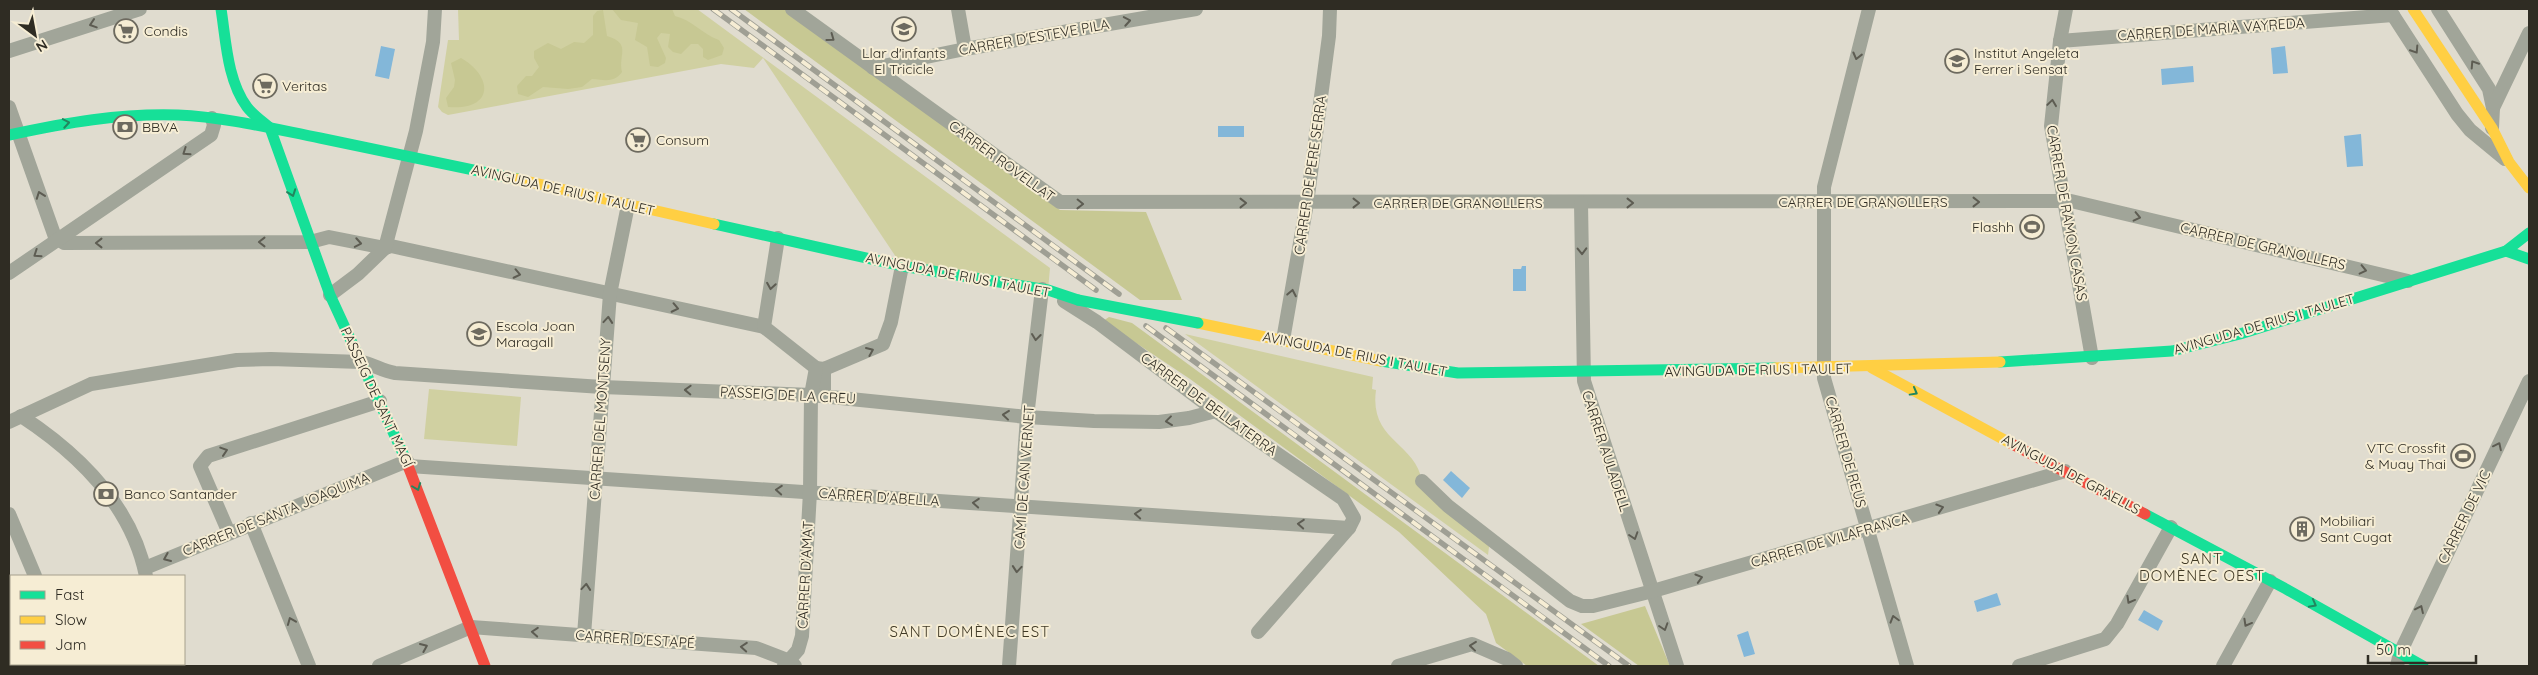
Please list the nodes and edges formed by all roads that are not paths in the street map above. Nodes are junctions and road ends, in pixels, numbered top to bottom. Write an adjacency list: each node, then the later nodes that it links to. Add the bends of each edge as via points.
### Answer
1 (140, 9): 17 (street, one-way to 17)
2 (221, 9): 19 (street)
3 (434, 9): 27 (street, via 433,42)
4 (792, 9): 18 (street, CARRER ROVELLAT, one-way to 18)
5 (958, 9): 16 (street)
6 (1196, 9): 12 (street, CARRER D'ESTEVE PILA)
7 (1330, 9): 32 (street, CARRER DE PERE SERRA)
8 (1869, 9): 31 (street, CARRER DE REUS, one-way to 31, via 1824,187)
9 (2066, 9): 15 (street, CARRER DE RAMON CASAS)
10 (2412, 9): 25 (street)
11 (2438, 9): 21 (street, one-way to 11, via 2485,80)
12 (1167, 11): 16 (street, CARRER D'ESTEVE PILA, one-way to 12)
13 (2391, 12): 15 (street, CARRER DE MARIÀ VAYREDA); 28 (street, one-way to 28, via 2470,130)
14 (2529, 33): 21 (street)
15 (2060, 41): 30 (street, CARRER DE RAMON CASAS, one-way to 15, via 2050,126)
16 (965, 49): 18 (street, CARRER D'ESTEVE PILA)
17 (9, 51)
18 (873, 68): 32 (street, CARRER ROVELLAT, one-way to 32, via 1060,202)
19 (235, 82): 23 (street, via 235,97 230,107); 24 (street, via 249,109)
20 (9, 107): 26 (street)
21 (2493, 108): 25 (street)
22 (226, 122): 23 (street); 24 (street, AVINGUDA DE RIUS I TAULET)
23 (213, 125): 26 (street, one-way to 23, via 115,116 178,115); 37 (street, one-way to 37)
24 (270, 128): 27 (street, AVINGUDA DE RIUS I TAULET); 38 (street, PASSEIG DE SANT MAGÍ, one-way to 38)
25 (2492, 128): 28 (street)
26 (13, 133): 37 (street, one-way to 26)
27 (410, 156): 34 (street, AVINGUDA DE RIUS I TAULET); 39 (street)
28 (2515, 160): 29 (street)
29 (2529, 188)
30 (2063, 201): 31 (street, CARRER DE GRANOLLERS, one-way to 30); 44 (street, CARRER DE GRANOLLERS, one-way to 44); 50 (street, CARRER DE RAMON CASAS)
31 (1823, 202): 33 (street, CARRER DE GRANOLLERS, one-way to 31); 53 (street, CARRER DE REUS)
32 (1308, 203): 33 (street, CARRER DE GRANOLLERS, one-way to 33); 49 (street, CARRER DE PERE SERRA, one-way to 32)
33 (1581, 203): 55 (street, CARRER AULADELL, one-way to 55)
34 (628, 205): 36 (street, AVINGUDA DE RIUS I TAULET); 46 (street, CARRER DEL MONTSENY)
35 (2529, 233): 40 (street, AVINGUDA DE RIUS I TAULET)
36 (778, 238): 42 (street, AVINGUDA DE RIUS I TAULET); 48 (street, one-way to 48)
37 (58, 239): 38 (street, one-way to 37, via 72,243); 43 (street, one-way to 43)
38 (310, 242): 39 (street, one-way to 39, via 329,238); 47 (street, PASSEIG DE SANT MAGÍ)
39 (385, 248): 46 (street, one-way to 46, via 391,246); 47 (street)
40 (2506, 251): 41 (street); 44 (street, AVINGUDA DE RIUS I TAULET)
41 (2529, 259)
42 (902, 266): 45 (street, AVINGUDA DE RIUS I TAULET); 52 (street, one-way to 42, via 884,344)
43 (9, 273)
44 (2409, 281): 50 (street, AVINGUDA DE RIUS I TAULET, via 2202,344 2172,351)
45 (1045, 289): 49 (street, AVINGUDA DE RIUS I TAULET, bridge, via 1078,300); 60 (street, CARRER DE BELLATERRA, via 1098,322); 61 (street, CAMÍ DE CAN VERNET, one-way to 61)
46 (610, 294): 48 (street, one-way to 48); 57 (street, CARRER DEL MONTSENY, one-way to 46)
47 (330, 295): 51 (street, PASSEIG DE SANT MAGÍ)
48 (764, 327): 52 (street)
49 (1283, 340): 55 (street, AVINGUDA DE RIUS I TAULET, via 1383,361 1458,372)
50 (2092, 358): 54 (street, AVINGUDA DE RIUS I TAULET)
51 (361, 362): 57 (street, PASSEIG DE LA CREU, via 395,373); 59 (street, PASSEIG DE SANT MAGÍ); 62 (street, via 237,360 92,384)
52 (820, 368): 58 (street, CARRER D'AMAT)
53 (1824, 368): 54 (street, AVINGUDA DE RIUS I TAULET); 55 (street, AVINGUDA DE RIUS I TAULET); 73 (street, CARRER DE REUS, via 1824,378)
54 (1872, 368): 64 (street, AVINGUDA DE GRAELLS, one-way to 64)
55 (1583, 372): 78 (street, CARRER AULADELL, one-way to 78, via 1586,391)
56 (2529, 381): 82 (street, CARRER DE VIC, one-way to 56)
57 (602, 387): 58 (street, PASSEIG DE LA CREU, one-way to 57); 65 (street, CARRER DEL MONTSENY)
58 (818, 395): 61 (street, PASSEIG DE LA CREU, one-way to 58); 67 (street, CARRER D'AMAT)
59 (380, 401): 63 (street, PASSEIG DE SANT MAGÍ); 74 (street, one-way to 59, via 200,466 208,456)
60 (1216, 411): 61 (street, PASSEIG DE LA CREU, one-way to 61, via 1159,422); 71 (street, CARRER DE BELLATERRA, via 1343,499)
61 (1027, 417): 68 (street, CAMÍ DE CAN VERNET)
62 (15, 419): 75 (street, via 76,458 113,499 128,523)
63 (408, 464): 65 (street, CARRER D'ABELLA); 70 (street, CARRER DE SANTA JOAQUIMA); 79 (street, PASSEIG DE SANT MAGÍ, one-way to 79)
64 (2065, 471): 72 (street, AVINGUDA DE GRAELLS); 73 (street, CARRER DE VILAFRANCA, one-way to 64)
65 (596, 478): 67 (street, CARRER D'ABELLA, one-way to 65); 81 (street, CARRER DEL MONTSENY, one-way to 65)
66 (1422, 481): 78 (street, CARRER DE VILAFRANCA, via 1448,506 1570,601 1593,606)
67 (810, 492): 68 (street, CARRER D'ABELLA, one-way to 67); 84 (street, CARRER D'AMAT, via 802,636)
68 (1022, 506): 71 (street, CARRER D'ABELLA, one-way to 68); 88 (street, CAMÍ DE CAN VERNET, one-way to 88)
69 (9, 514): 76 (street)
70 (251, 523): 74 (street, CARRER DE SANTA JOAQUIMA); 85 (street, one-way to 70)
71 (1352, 523): 80 (street)
72 (2171, 527): 77 (street, AVINGUDA DE GRAELLS); 92 (street, one-way to 92, via 2106,639)
73 (1868, 530): 78 (street, CARRER DE VILAFRANCA, one-way to 73); 91 (street, CARRER DE REUS, one-way to 73)
74 (229, 533): 75 (street, CARRER DE SANTA JOAQUIMA, one-way to 75)
75 (146, 572)
76 (35, 575)
77 (2270, 581): 82 (street, AVINGUDA DE GRAELLS, one-way to 82); 93 (street, one-way to 93)
78 (1653, 591): 83 (street, CARRER AULADELL, one-way to 83)
79 (471, 627): 81 (street, CARRER D'ESTAPÉ, one-way to 79); 86 (street, one-way to 79); 87 (street, PASSEIG DE SANT MAGÍ)
80 (1258, 632)
81 (584, 635): 84 (street, CARRER D'ESTAPÉ, one-way to 81, via 756,648)
82 (2398, 660): 94 (street, AVINGUDA DE GRAELLS)
83 (1676, 664)
84 (790, 665)
85 (309, 666)
86 (379, 666)
87 (485, 666)
88 (1009, 666)
89 (1398, 666): 90 (street, one-way to 89, via 1472,644)
90 (1516, 666)
91 (1907, 666)
92 (2019, 666)
93 (2223, 666)
94 (2422, 666)

